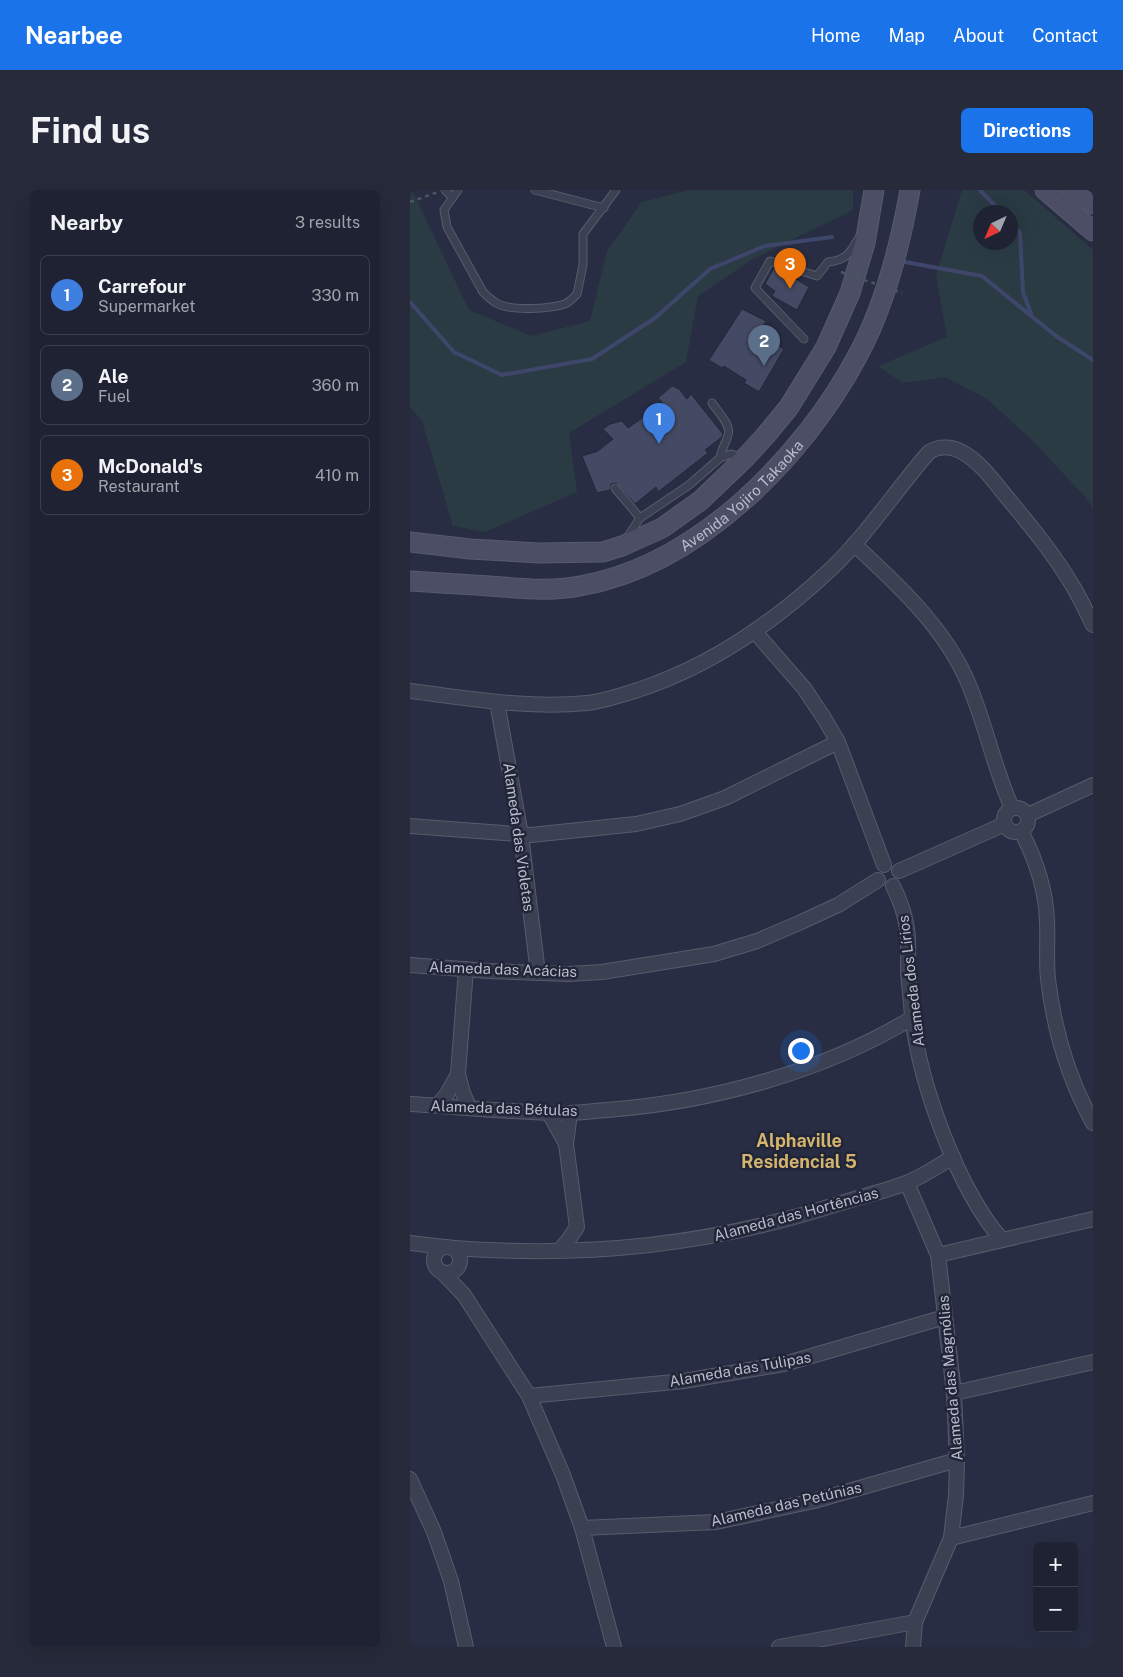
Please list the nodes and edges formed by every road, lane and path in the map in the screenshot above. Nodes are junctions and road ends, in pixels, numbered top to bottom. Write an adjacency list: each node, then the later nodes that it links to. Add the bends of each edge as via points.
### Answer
1 (444, 190): 12 (lane); 13 (path)
2 (458, 190): 12 (lane)
3 (535, 190): 15 (lane)
4 (616, 190): 15 (lane)
5 (874, 190): 16 (main road, Avenida Yojiro Takaoka)
6 (910, 190): 30 (main road, Avenida Yojiro Takaoka, via 888,278 859,355 813,426 762,482 709,530 644,567 578,587 544,589)
7 (1045, 190): 18 (main road)
8 (1059, 190): 17 (main road)
9 (1073, 190): 14 (main road)
10 (1090, 190): 11 (main road)
11 (1093, 193)
12 (452, 197): 15 (lane, via 444,210 444,218 477,282 490,299 514,308 565,304 577,294 583,265 583,234)
13 (410, 202)
14 (1093, 204)
15 (604, 208)
16 (870, 218): 21 (lane, via 848,255 840,261 828,262 817,276 770,262 755,288); 24 (main road, Avenida Yojiro Takaoka, via 866,243 850,293 826,347 789,407)
17 (1093, 220)
18 (1093, 231)
19 (841, 272): 20 (path, bridge)
20 (902, 292)
21 (804, 339)
22 (712, 402): 23 (lane, via 729,427)
23 (720, 458): 24 (lane, via 730,454); 26 (lane, via 689,485)
24 (744, 459): 29 (main road, Avenida Yojiro Takaoka, via 700,500 662,528)
25 (615, 488): 26 (lane)
26 (640, 518): 29 (lane)
27 (410, 542): 29 (main road, Avenida Yojiro Takaoka, via 540,553 603,552)
28 (854, 544): 31 (street, via 929,452 949,447 961,451 992,479 1031,526 1074,588); 32 (street, via 832,568); 37 (street, via 910,599 950,650 966,678)
29 (622, 546)
30 (410, 581)
31 (1093, 625)
32 (755, 632): 34 (street, via 692,668 615,697 587,703); 35 (street, via 804,688)
33 (410, 691): 34 (street)
34 (497, 702): 42 (street, Alameda das Violetas)
35 (838, 742): 42 (street, via 725,798 680,814 636,824); 43 (street)
36 (1093, 785): 38 (street)
37 (1012, 808): 38 (street, via 1021,808); 39 (street, via 1005,815)
38 (1028, 815): 41 (street, via 1028,824)
39 (1005, 824): 41 (street, via 1012,831); 44 (street)
40 (410, 826): 42 (street)
41 (1021, 831): 57 (street, via 1034,859 1045,898 1048,976 1058,1038 1069,1074)
42 (521, 835): 49 (street, Alameda das Violetas)
43 (884, 865): 44 (street, via 893,865); 45 (street, via 878,871)
44 (899, 871): 46 (street, via 900,880)
45 (878, 880): 46 (street, via 885,886); 49 (street, Alameda das Acácias, via 799,923 714,954 602,972)
46 (893, 886): 50 (street, Alameda dos Lírios, via 908,930)
47 (410, 965): 48 (street, Alameda das Acácias)
48 (466, 969): 49 (street, Alameda das Acácias); 51 (street)
49 (538, 973)
50 (912, 1018): 56 (street, Alameda das Bétulas, via 886,1034 843,1053 745,1087 638,1108); 59 (street, Alameda dos Lírios, via 927,1084)
51 (458, 1074): 53 (street); 54 (street)
52 (410, 1104): 53 (street, Alameda das Bétulas)
53 (438, 1106): 54 (street, Alameda das Bétulas)
54 (469, 1107): 55 (street, Alameda das Bétulas)
55 (549, 1113): 56 (street, Alameda das Bétulas); 58 (street)
56 (570, 1113): 58 (street)
57 (1093, 1123)
58 (566, 1144): 62 (street)
59 (953, 1157): 60 (street, Alameda das Hortências); 63 (street, Alameda dos Lírios, via 979,1208)
60 (907, 1183): 67 (street, Alameda das Hortências, via 758,1227 629,1248); 69 (street, Alameda das Magnólias)
61 (1093, 1220): 63 (street)
62 (577, 1221): 67 (street); 68 (street, via 570,1240)
63 (1002, 1240): 69 (street)
64 (411, 1243): 65 (street, Alameda das Hortências); 71 (street, Alameda das Hortências)
65 (449, 1248): 66 (street, Alameda das Hortências); 70 (street, via 460,1256); 71 (street, via 441,1249 436,1255)
66 (482, 1250): 68 (street, Alameda das Hortências); 70 (street)
67 (589, 1250): 68 (street, Alameda das Hortências)
68 (559, 1251)
69 (938, 1255): 73 (street, Alameda das Magnólias)
70 (458, 1267): 71 (street, via 451,1273); 72 (street)
71 (439, 1269): 72 (street, Alameda das Hortências)
72 (464, 1295): 76 (street)
73 (945, 1317): 75 (street, Alameda das Magnólias); 76 (street, Alameda das Tulipas, via 784,1364 684,1381)
74 (1093, 1362): 75 (street)
75 (954, 1393): 77 (street, Alameda das Magnólias)
76 (529, 1396): 80 (street)
77 (957, 1460): 80 (street, Alameda das Petúnias, via 814,1501 716,1522); 81 (street, Alameda das Magnólias)
78 (410, 1479): 83 (street, via 434,1532)
79 (1093, 1503): 81 (street)
80 (582, 1528): 84 (street)
81 (951, 1538): 82 (street, Alameda das Magnólias)
82 (915, 1627): 85 (street); 86 (street, Alameda das Magnólias); 87 (street, Alameda das Magnólias)
83 (466, 1647)
84 (614, 1647)
85 (779, 1647)
86 (907, 1647)
87 (913, 1647)

